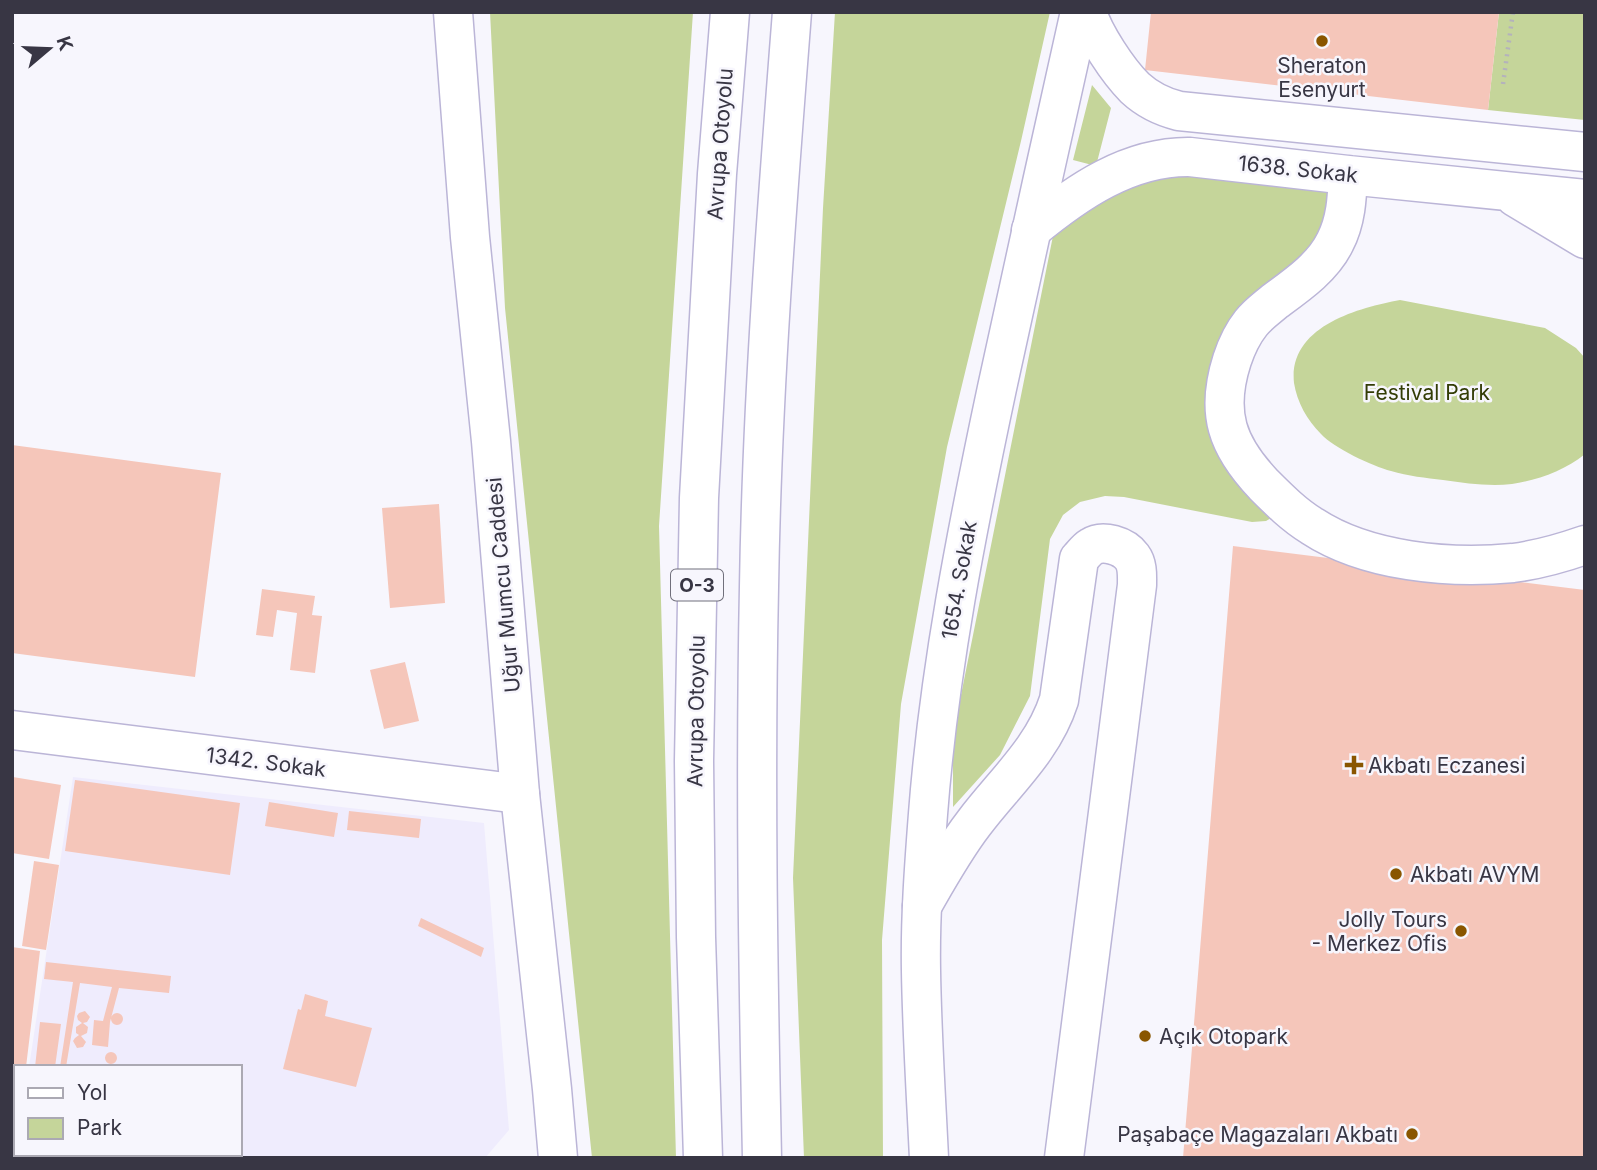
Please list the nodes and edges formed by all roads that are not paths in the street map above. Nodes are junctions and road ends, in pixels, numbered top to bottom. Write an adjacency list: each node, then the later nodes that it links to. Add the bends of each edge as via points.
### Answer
1 (453, 12): 14 (main road, Uğur Mumcu Caddesi)
2 (730, 12): 17 (main road, Avrupa Otoyolu / O-3, via 699,498 694,761)
3 (792, 12): 18 (main road, via 766,381 759,573 757,952)
4 (1080, 12): 10 (main road, 1654. Sokak)
5 (1087, 12): 6 (main road, via 1098,38 1135,88 1164,108)
6 (1585, 152)
7 (1348, 175): 8 (main road, 1638. Sokak); 10 (main road, 1638. Sokak, via 1191,157 1153,160 1098,182); 12 (main road, via 1344,218 1335,243 1310,273 1252,322 1233,358 1224,413 1242,460 1286,507 1313,527 1383,556 1424,562 1513,562)
8 (1505, 190): 9 (main road, 1638. Sokak); 11 (main road)
9 (1585, 199)
10 (1031, 230): 15 (main road, 1654. Sokak, via 956,589 941,686)
11 (1585, 239)
12 (1585, 545)
13 (12, 730): 14 (main road, 1342. Sokak)
14 (520, 794): 16 (main road, Uğur Mumcu Caddesi)
15 (922, 906): 19 (main road, 1654. Sokak); 20 (main road, via 957,846 1036,748 1054,715 1079,559 1097,544 1117,546 1136,565 1137,585)
16 (558, 1158)
17 (703, 1158)
18 (762, 1158)
19 (929, 1158)
20 (1064, 1158)

